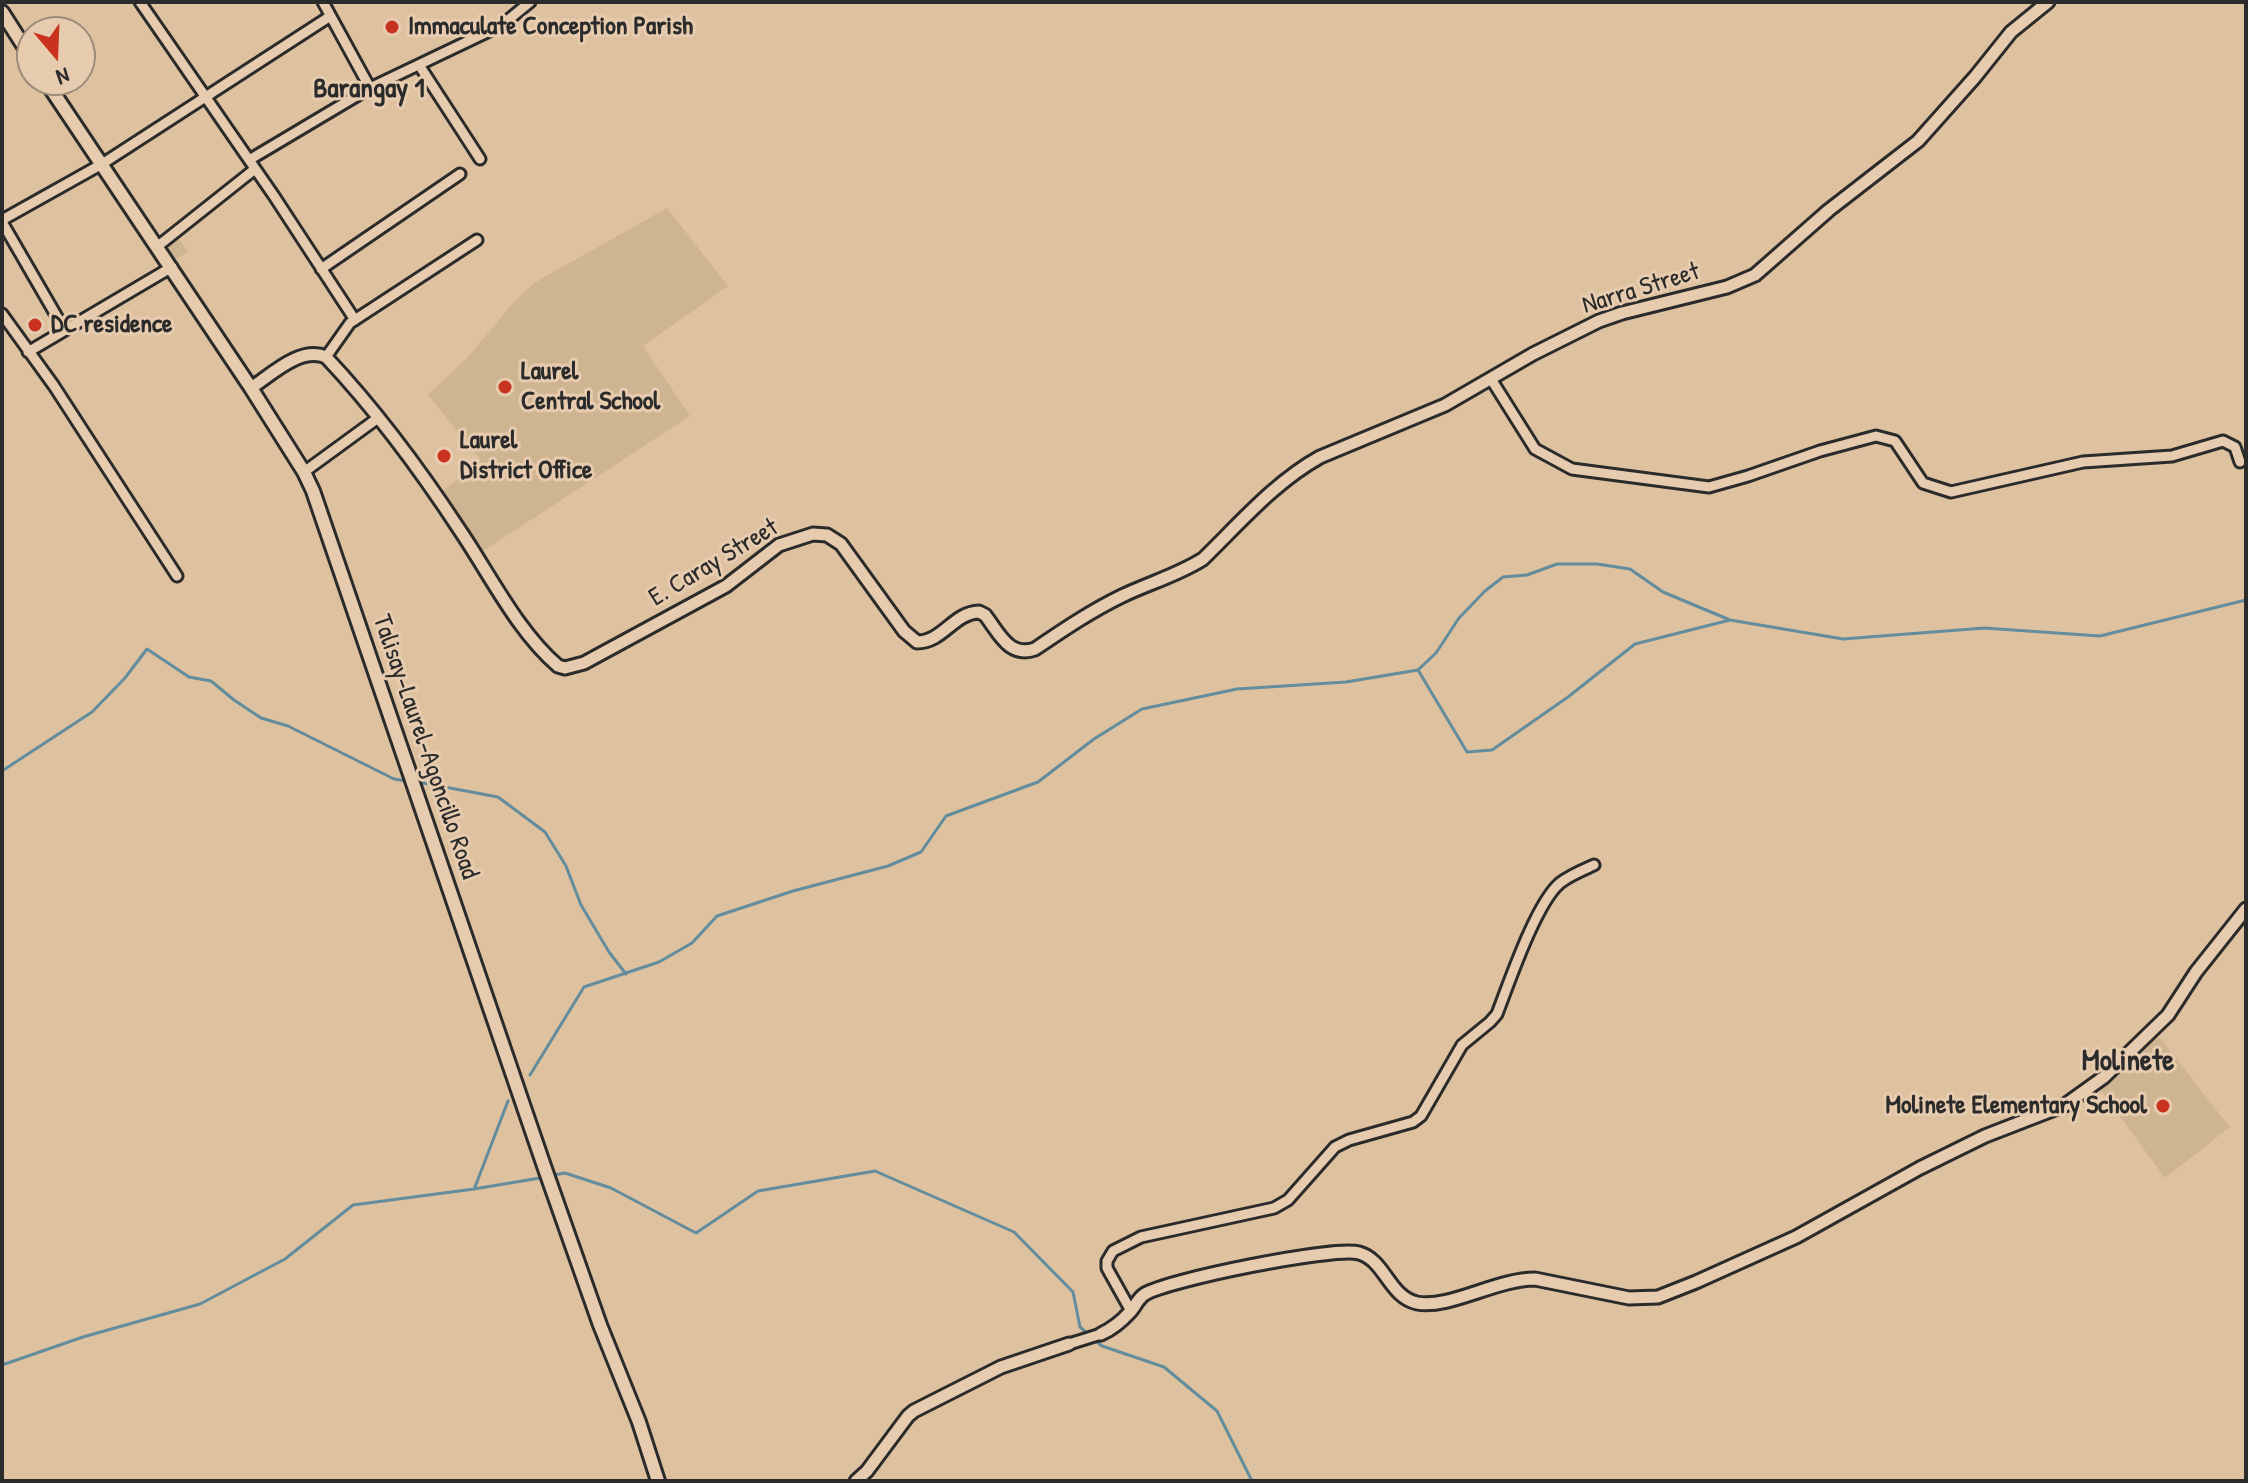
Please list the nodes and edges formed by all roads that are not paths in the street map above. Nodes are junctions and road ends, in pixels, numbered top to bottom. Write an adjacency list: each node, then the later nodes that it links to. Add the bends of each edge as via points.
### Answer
1 (140, 2): 11 (street)
2 (323, 2): 6 (street)
3 (530, 2): 8 (street, via 502,25)
4 (2048, 2): 26 (street, Narra Street, via 2011,32 1918,141 1755,275 1599,321)
5 (2, 12): 7 (main road)
6 (329, 17): 9 (street); 11 (street)
7 (16, 34)
8 (419, 65): 9 (street); 12 (street)
9 (370, 88): 14 (street)
10 (56, 96): 13 (main road, Talisay-Laurel-Agoncillo Road)
11 (206, 97): 13 (street); 14 (street)
12 (480, 159)
13 (102, 164): 16 (street); 18 (main road, Talisay-Laurel-Agoncillo Road)
14 (252, 165): 18 (street); 20 (street)
15 (460, 174): 20 (street)
16 (2, 221): 23 (street)
17 (477, 240): 22 (street)
18 (158, 246): 19 (main road, Talisay-Laurel-Agoncillo Road)
19 (172, 267): 23 (street); 27 (main road, Talisay-Laurel-Agoncillo Road)
20 (321, 269): 22 (street)
21 (2, 314): 24 (street)
22 (355, 320): 25 (street)
23 (64, 329): 24 (street)
24 (28, 352): 32 (street)
25 (326, 357): 27 (street, via 296,358); 28 (street)
26 (1491, 379): 29 (street, via 1535,449 1572,469 1709,487 1876,436 1895,441 1923,483 1951,492 2083,462 2172,456 2223,441 2235,447); 31 (street, Narra Street, via 1445,405 1302,467)
27 (251, 388): 30 (main road, Talisay-Laurel-Agoncillo Road)
28 (378, 418): 30 (street); 31 (street, E. Caray Street, via 524,627 550,659 565,668 584,663 726,586 779,545 813,534 841,544 917,642 934,639 961,615 979,612 1019,653)
29 (2240, 462)
30 (304, 472): 38 (main road, Talisay-Laurel-Agoncillo Road)
31 (1203, 559)
32 (177, 576)
33 (1594, 865): 35 (street, via 1551,892 1497,1014 1462,1045 1421,1116 1335,1147 1288,1200 1274,1208 1141,1237 1113,1251 1107,1268)
34 (2246, 909): 35 (street, via 2168,1015 2104,1077 2065,1105 1985,1136 1796,1237 1658,1297 1629,1298 1521,1279 1440,1303 1418,1303 1403,1298 1372,1259 1346,1251 1185,1281 1144,1294)
35 (1131, 1311): 36 (street)
36 (1101, 1334): 37 (street)
37 (1069, 1344): 39 (street, via 1001,1367 914,1411)
38 (658, 1481)
39 (856, 1481)

